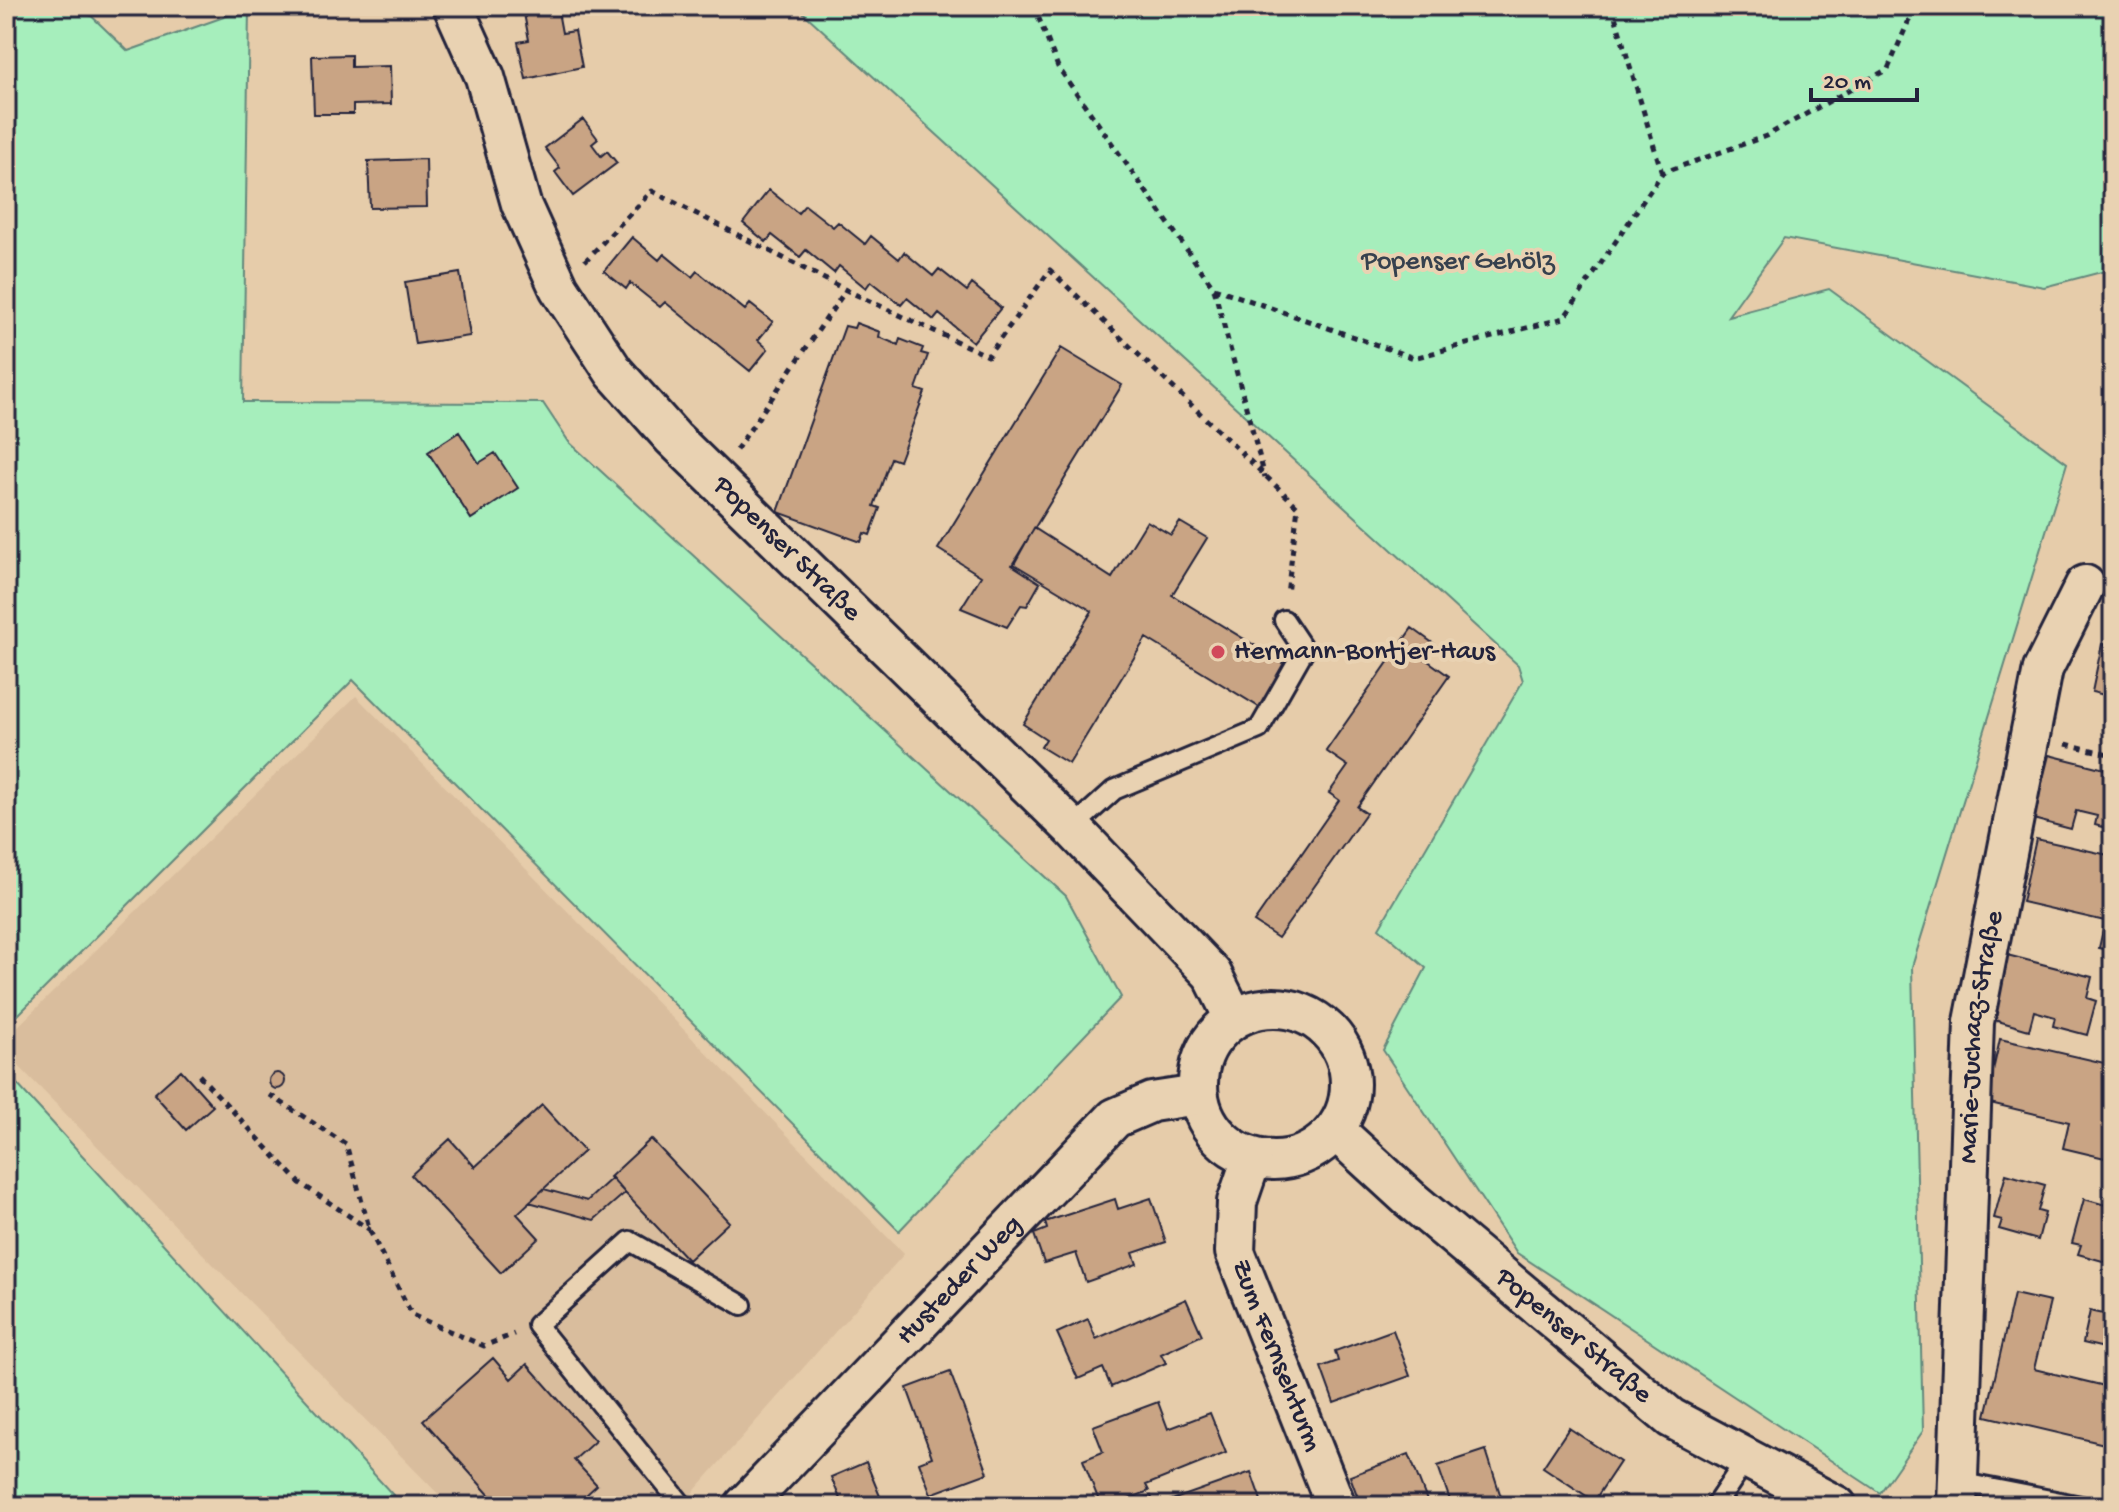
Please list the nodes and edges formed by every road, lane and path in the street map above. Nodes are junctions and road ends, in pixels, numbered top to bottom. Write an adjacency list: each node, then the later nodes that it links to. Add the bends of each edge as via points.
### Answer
1 (453, 6): 6 (street, Popenser Straße, via 485,77 521,204)
2 (1034, 6): 7 (path, via 1058,67)
3 (1612, 6): 5 (path)
4 (1915, 6): 5 (path, via 1888,69 1766,136)
5 (1662, 173): 7 (path, via 1564,318 1414,358)
6 (559, 288): 8 (path, via 652,191); 10 (street, Popenser Straße, via 614,372)
7 (1214, 288): 9 (path)
8 (846, 290): 9 (path, via 988,356 1050,270); 10 (path)
9 (1265, 478): 12 (path, via 1298,507)
10 (715, 481): 15 (street, Popenser Straße)
11 (2085, 585): 13 (street, Marie-Juchacz-Straße, via 2043,669)
12 (1284, 620): 15 (lane, via 1304,650 1259,729 1114,790)
13 (2030, 735): 14 (path); 26 (street, Marie-Juchacz-Straße, via 1974,1022)
14 (2113, 755)
15 (1072, 828): 16 (street, Popenser Straße, via 1212,974)
16 (1234, 1018): 19 (street, via 1205,1052); 20 (street, via 1259,1009 1285,1008 1311,1016 1332,1032 1346,1055 1351,1081 1348,1107)
17 (199, 1075): 22 (path, via 300,1183)
18 (270, 1095): 22 (path, via 346,1144)
19 (1198, 1095): 21 (street, via 1216,1134); 28 (street, Husteder Weg, via 1152,1102 1115,1118)
20 (1336, 1131): 21 (street, via 1298,1157); 25 (street, Popenser Straße, via 1671,1418)
21 (1252, 1158): 29 (street, Zum Fernsehturm, via 1237,1202 1235,1252)
22 (370, 1231): 24 (path, via 412,1315 484,1346)
23 (742, 1305): 24 (lane, via 630,1241)
24 (537, 1325): 27 (lane)
25 (1747, 1458): 30 (lane); 31 (street, Popenser Straße)
26 (1958, 1494): 32 (lane)
27 (683, 1506)
28 (744, 1506)
29 (1336, 1506)
30 (1715, 1506)
31 (1837, 1506)
32 (2081, 1506)

